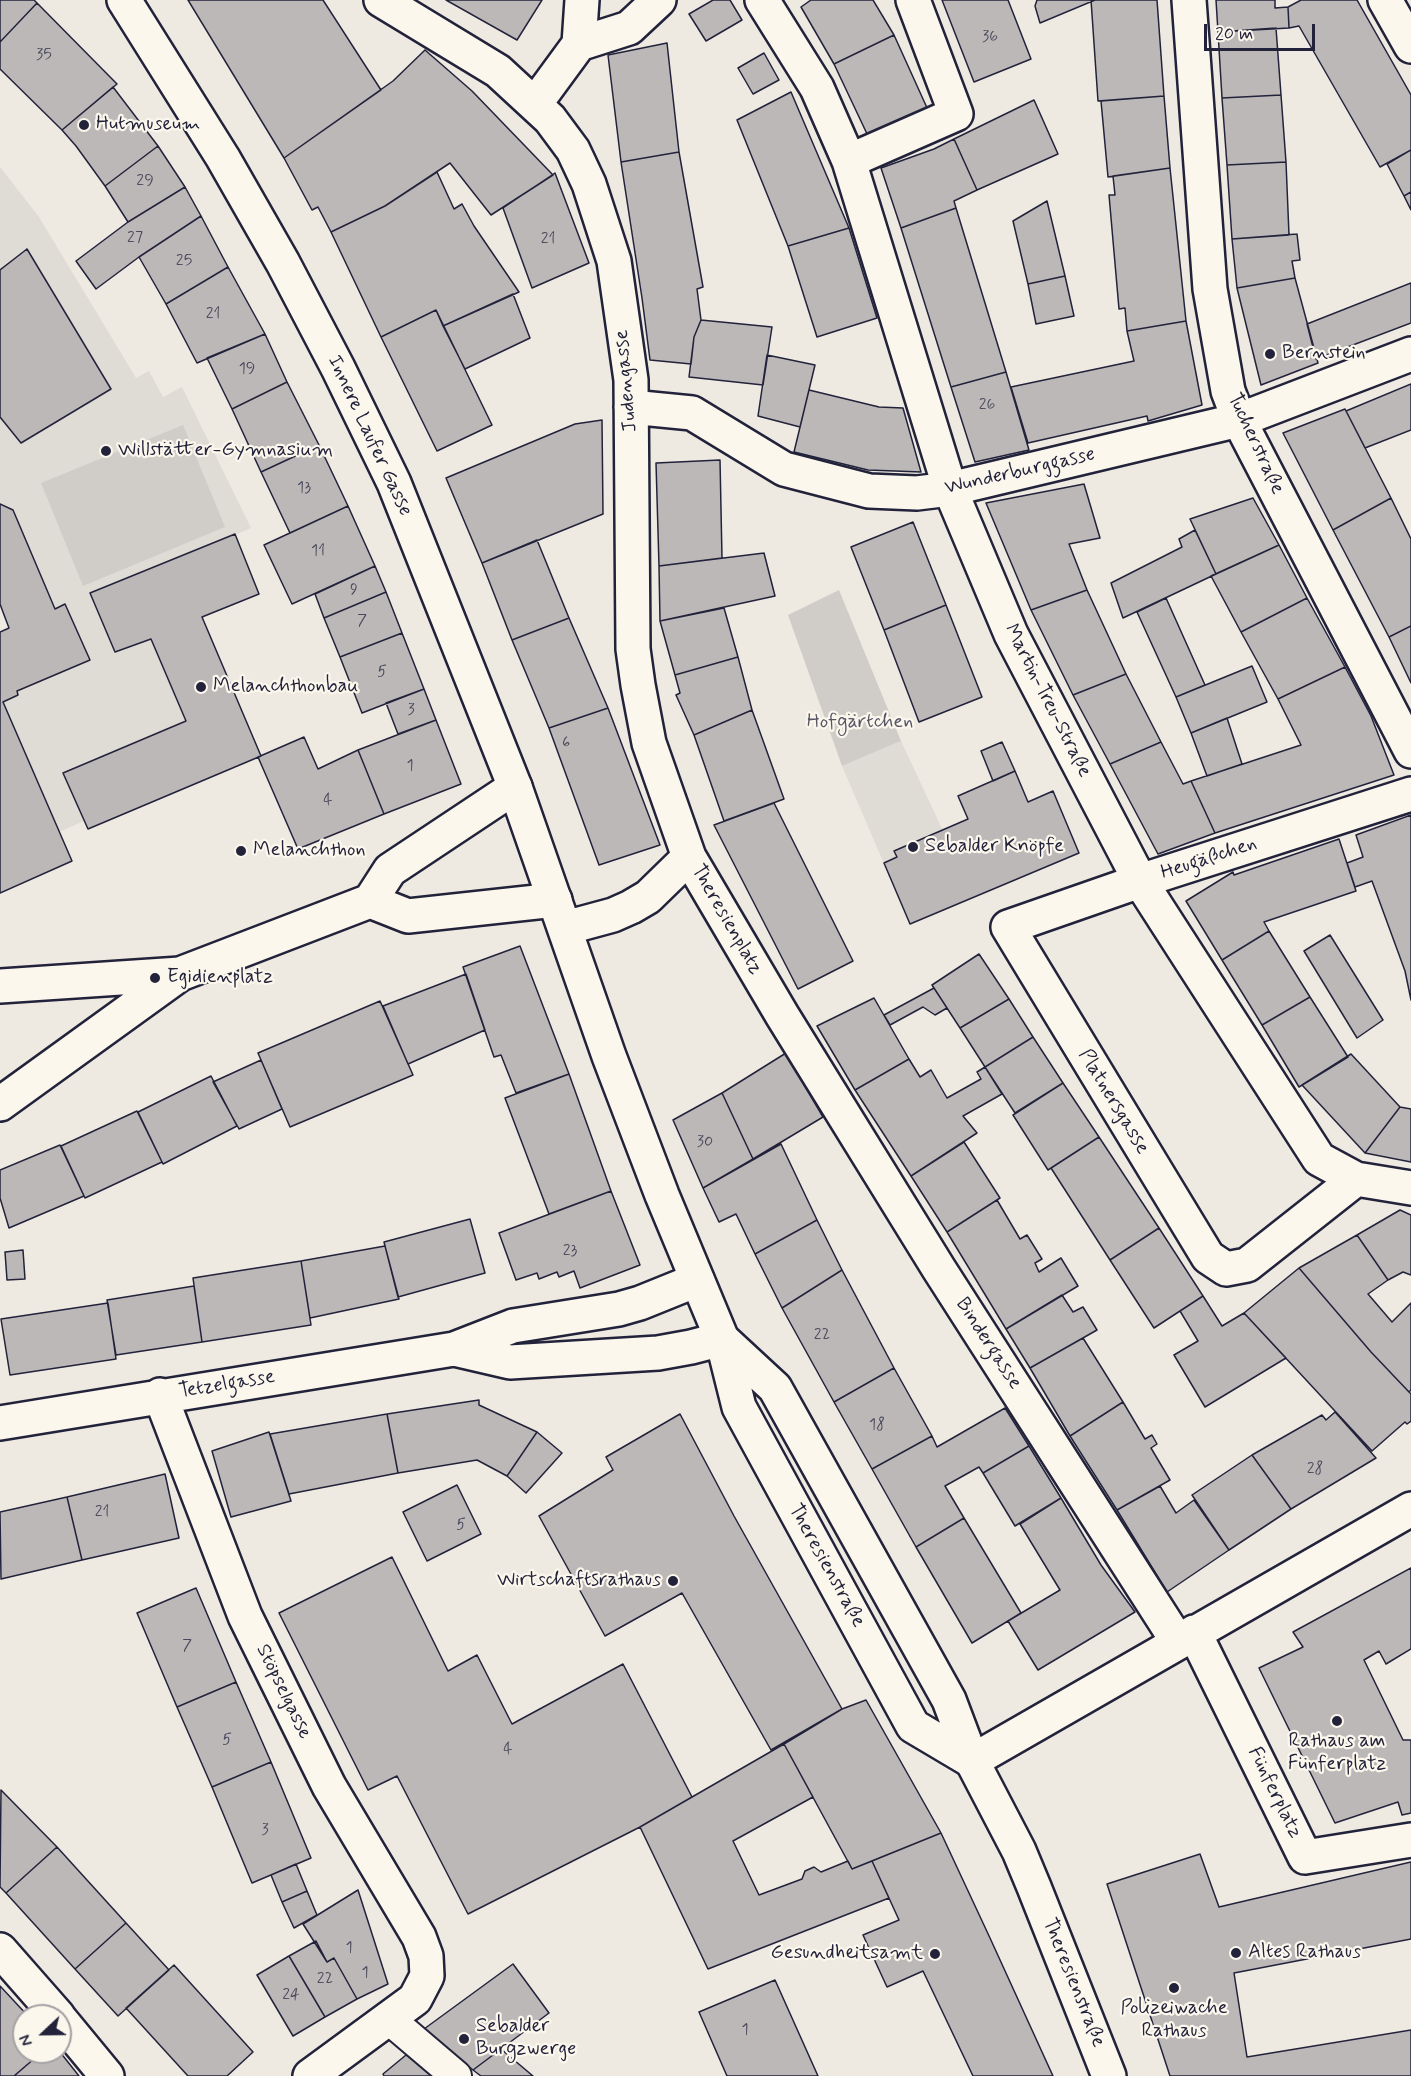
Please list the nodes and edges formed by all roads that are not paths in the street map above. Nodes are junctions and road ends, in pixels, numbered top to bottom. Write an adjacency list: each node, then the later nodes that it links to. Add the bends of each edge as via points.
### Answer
1 (124, 0): 18 (street, Innere Laufer Gasse, via 223,158 338,368 394,483)
2 (381, 0): 11 (street, Judengasse, via 498,71)
3 (582, 0): 9 (street)
4 (659, 0): 9 (street, via 629,28)
5 (762, 0): 12 (street, Martin-Treu-Straße, via 817,88)
6 (913, 0): 12 (street, via 956,114)
7 (1189, 0): 15 (street, Tucherstraße, via 1210,289 1228,391)
8 (1385, 0): 10 (street)
9 (579, 44): 11 (street)
10 (1411, 46)
11 (535, 104): 14 (street, Judengasse, via 573,150 589,184 614,261)
12 (849, 161): 16 (street, Martin-Treu-Straße)
13 (1411, 354): 15 (street, Wunderburggasse)
14 (632, 407): 16 (street, Wunderburggasse, via 692,412 784,469 870,491 917,493); 20 (street, Judengasse, via 635,667 649,743)
15 (1239, 420): 16 (street, Wunderburggasse); 17 (street, Tucherstraße)
16 (950, 489): 21 (street, Martin-Treu-Straße, via 1011,634)
17 (1411, 751)
18 (515, 787): 22 (street, via 390,870); 23 (street, Innere Laufer Gasse)
19 (1411, 794): 21 (street, Heugäßchen)
20 (689, 857): 23 (street, Theresienplatz, via 648,897 613,915); 27 (street, Theresienplatz)
21 (1140, 881): 24 (street, Heugäßchen); 29 (street, Martin-Treu-Straße, via 1318,1159)
22 (370, 901): 23 (street, via 408,916); 25 (street)
23 (560, 914): 31 (street, Theresienstraße)
24 (1008, 927): 29 (street, Platnersgasse, via 1208,1257 1226,1269 1246,1265)
25 (180, 974): 26 (street); 28 (street)
26 (0, 986)
27 (801, 1046): 38 (street, Bindergasse, via 939,1269)
28 (0, 1104)
29 (1356, 1179): 30 (street, Martin-Treu-Straße)
30 (1411, 1188)
31 (697, 1280): 32 (street, Theresienstraße); 33 (street, Tetzelgasse, via 619,1309 513,1326)
32 (722, 1339): 33 (street, Tetzelgasse, via 658,1353 510,1362); 37 (street, Theresienstraße, via 775,1388); 39 (street, Theresienstraße, via 739,1407)
33 (454, 1349): 34 (street, Tetzelgasse)
34 (160, 1395): 35 (street, Tetzelgasse); 44 (street, Stöpselgasse, via 245,1616 329,1786 419,1937 426,1956 427,1976 415,1999)
35 (0, 1423)
36 (1411, 1509): 38 (street)
37 (910, 1630): 39 (street); 40 (street, Theresienstraße, via 950,1700)
38 (1186, 1637): 40 (street); 41 (street, Fünferplatz, via 1305,1857)
39 (872, 1651): 40 (street, Theresienstraße, via 913,1726)
40 (972, 1761): 49 (street, Theresienstraße, via 1030,1878)
41 (1411, 1840)
42 (0, 1950): 43 (street)
43 (48, 2004)
44 (389, 2019): 47 (street); 48 (street)
45 (72, 2033): 46 (street)
46 (106, 2076)
47 (310, 2076)
48 (456, 2076)
49 (1109, 2076)

